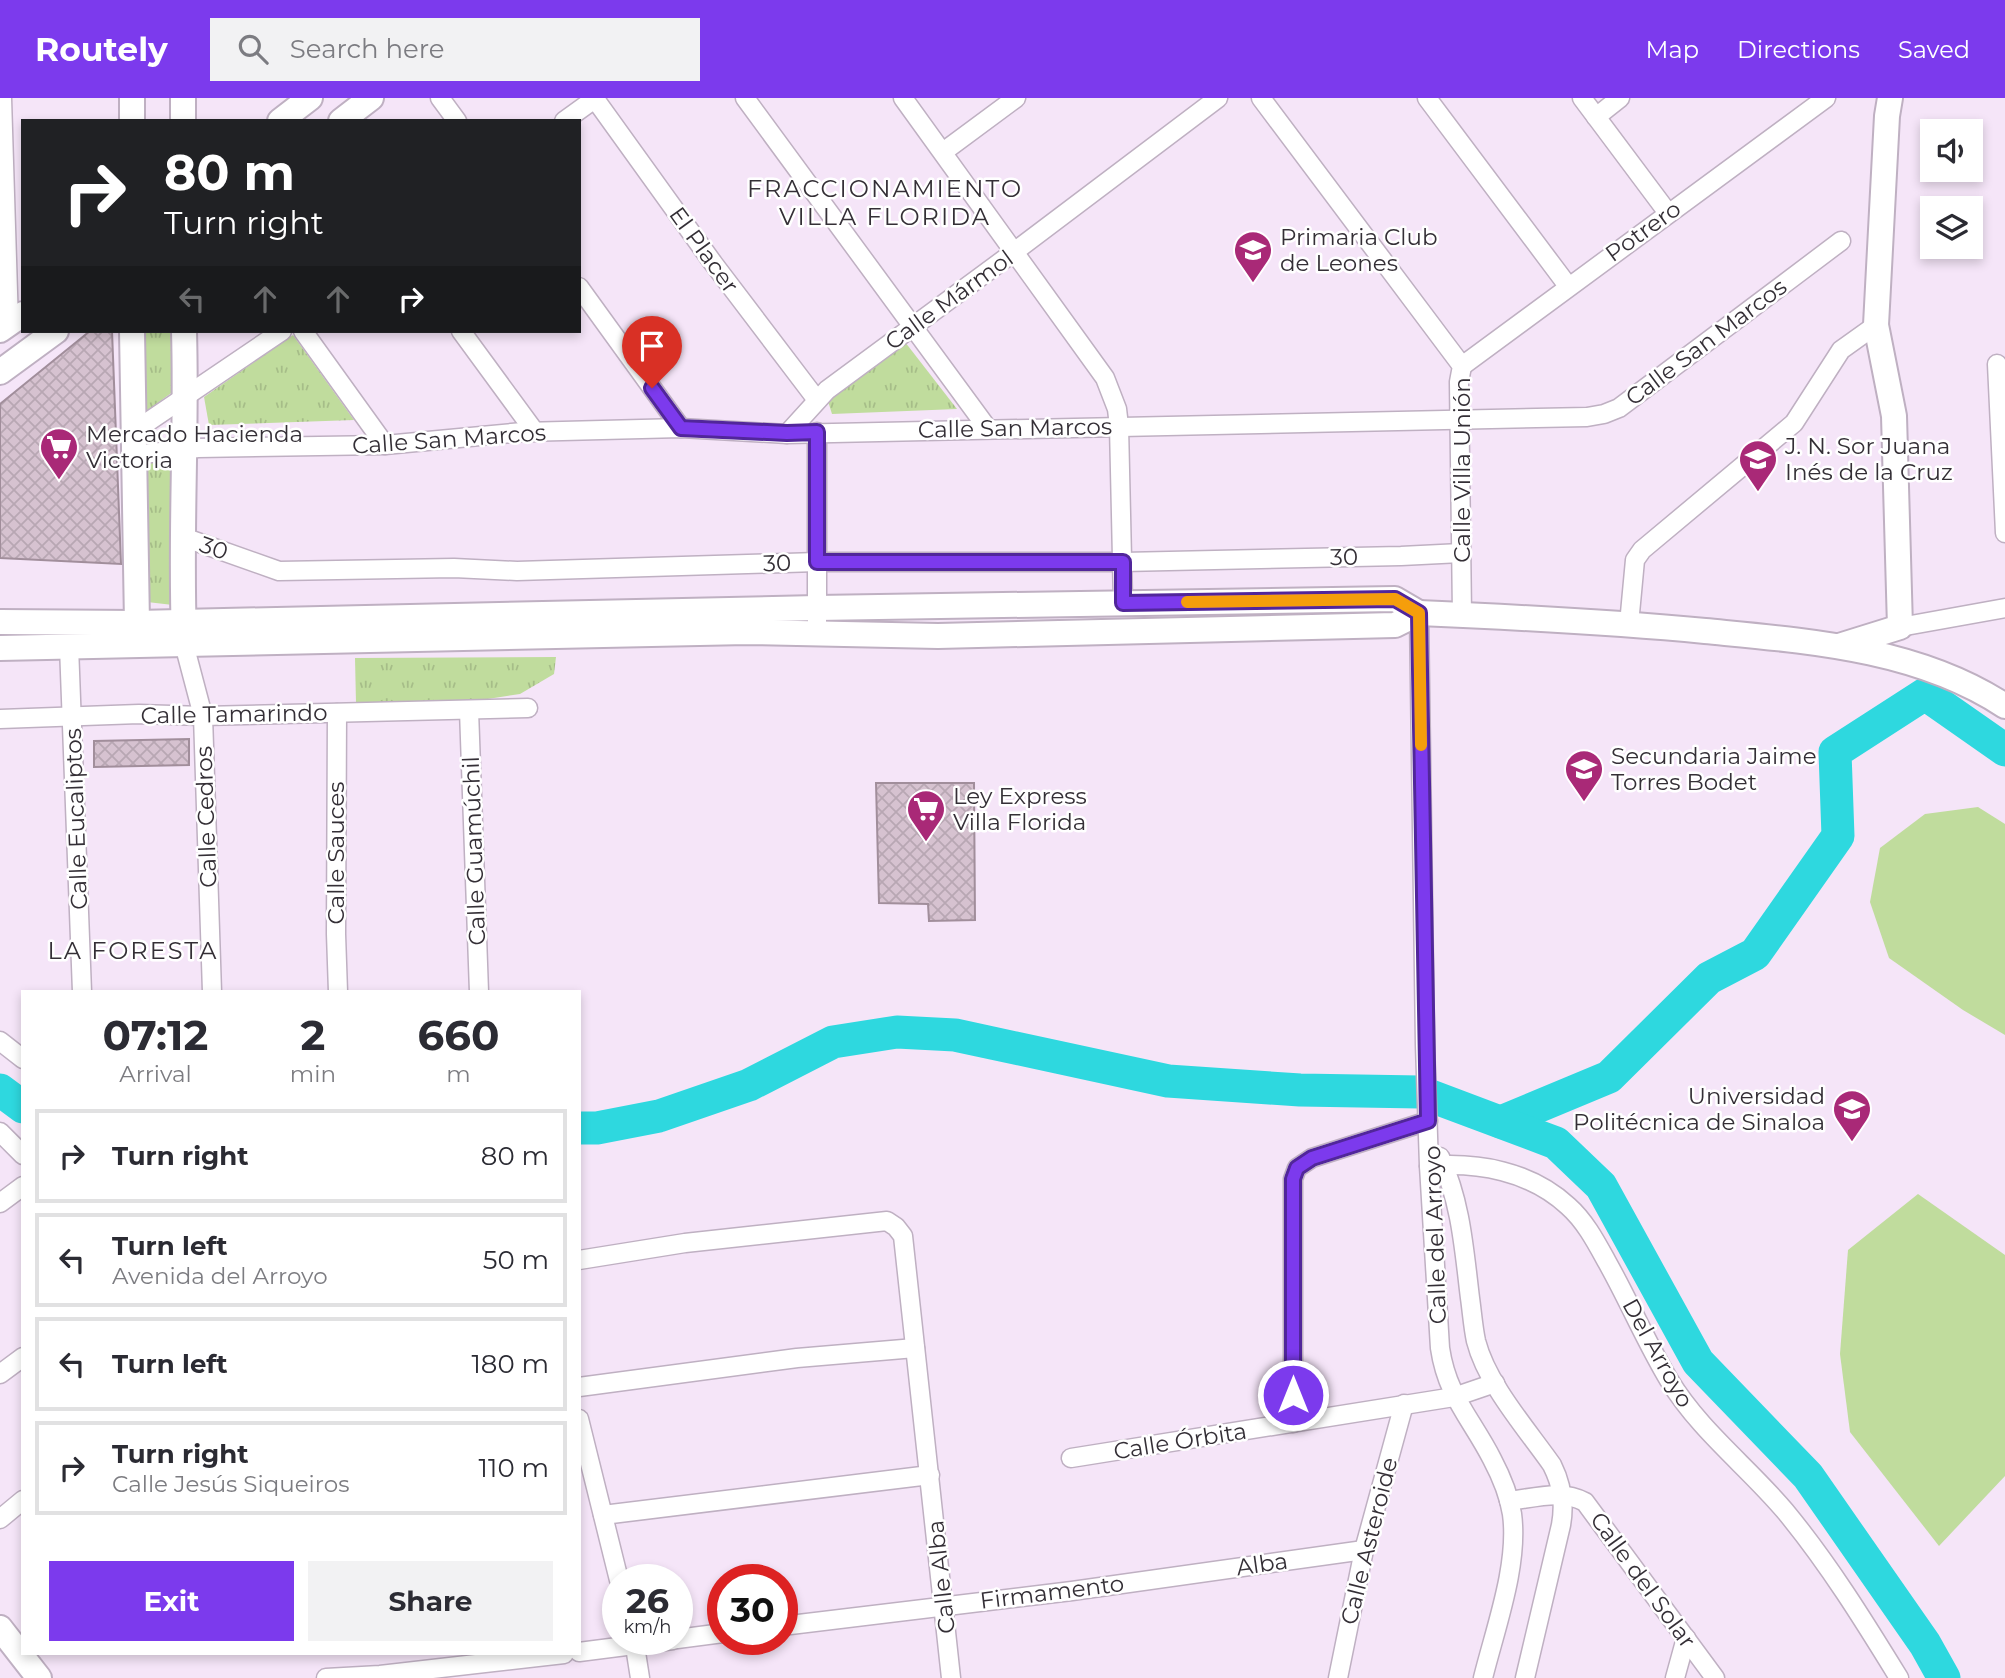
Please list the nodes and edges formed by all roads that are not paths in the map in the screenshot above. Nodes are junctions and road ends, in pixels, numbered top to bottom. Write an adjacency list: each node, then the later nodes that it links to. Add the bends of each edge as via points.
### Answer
1 (132, 98): 19 (street)
2 (183, 98): 20 (street)
3 (310, 98): 21 (street)
4 (371, 98): 22 (street)
5 (440, 98): 23 (street)
6 (595, 98): 24 (street); 45 (street, El Placer)
7 (745, 98): 34 (street)
8 (903, 98): 25 (street)
9 (1016, 98): 25 (street)
10 (1218, 98): 29 (street, Calle Mármol)
11 (1261, 98): 42 (street, Calle Villa Unión)
12 (1427, 98): 30 (street)
13 (1581, 98): 18 (street)
14 (1620, 98): 18 (street)
15 (1826, 98): 26 (street, Potrero)
16 (1890, 98): 33 (street)
17 (1, 101): 27 (street)
18 (1596, 117): 26 (street)
19 (132, 119)
20 (183, 119)
21 (283, 119)
22 (344, 119)
23 (456, 119)
24 (567, 119)
25 (943, 152): 29 (street)
26 (1668, 213): 30 (street, Potrero)
27 (3, 221): 32 (street)
28 (1841, 241): 46 (street, Calle San Marcos, via 1619,408 1587,417)
29 (1014, 253): 34 (street, Calle Mármol); 47 (street, via 1105,378)
30 (1568, 286): 42 (street, Potrero)
31 (581, 290): 48 (street)
32 (11, 323)
33 (1876, 324): 67 (street, via 1840,350 1794,423 1642,550 1635,560); 68 (street, via 1894,416)
34 (912, 327): 45 (street, Calle Mármol); 49 (street)
35 (53, 333): 43 (street)
36 (132, 333): 53 (street)
37 (184, 333): 44 (street)
38 (279, 333): 44 (street)
39 (304, 333): 54 (street)
40 (462, 333): 50 (street)
41 (1997, 364): 56 (street)
42 (1462, 366): 46 (street, Calle Villa Unión)
43 (0, 372)
44 (186, 395): 53 (street); 55 (street)
45 (817, 400): 52 (street, Calle Mármol)
46 (1459, 421): 47 (street, Calle San Marcos); 58 (street, Calle Villa Unión)
47 (1119, 426): 49 (street, Calle San Marcos); 60 (street)
48 (681, 428): 50 (street, Calle San Marcos); 52 (street, Calle San Marcos)
49 (988, 429): 51 (street, Calle San Marcos)
50 (535, 432): 54 (street, Calle San Marcos)
51 (817, 432): 52 (street, Calle San Marcos); 59 (street)
52 (787, 433)
53 (133, 444): 55 (street, Calle San Marcos); 70 (street)
54 (385, 445): 55 (street, Calle San Marcos)
55 (183, 449): 57 (street)
56 (2005, 533)
57 (183, 537): 59 (street, 30, via 279,571 517,571); 69 (street)
58 (1461, 553): 60 (street, 30); 65 (street, Calle Villa Unión)
59 (817, 562): 60 (street, 30); 62 (street)
60 (1123, 562): 61 (street)
61 (1123, 603): 62 (street); 64 (street, via 1395,599)
62 (817, 608): 69 (street); 71 (street)
63 (2005, 608): 68 (street)
64 (1419, 613): 65 (street); 71 (street, via 1395,625); 88 (street, Calle del Arroyo)
65 (1462, 615): 67 (street)
66 (0, 622): 70 (street)
67 (1629, 624): 73 (street)
68 (1900, 626): 73 (street)
69 (184, 633): 70 (street); 71 (street); 80 (street, Calle Cedros)
70 (141, 634): 72 (street)
71 (817, 635)
72 (69, 646): 74 (street); 79 (street, Calle Eucaliptos)
73 (1837, 646): 75 (street, via 1938,672)
74 (0, 648)
75 (2005, 706)
76 (528, 708): 77 (street, Calle Tamarindo)
77 (469, 710): 78 (street, Calle Tamarindo); 85 (street, Calle Guamúchil)
78 (337, 713): 80 (street, Calle Tamarindo); 84 (street, Calle Sauces)
79 (73, 716): 80 (street, Calle Tamarindo); 81 (street, Calle Tamarindo); 82 (street, Calle Eucaliptos)
80 (203, 716): 83 (street, Calle Cedros)
81 (0, 719)
82 (82, 990)
83 (212, 990)
84 (338, 990)
85 (479, 990)
86 (0, 1041): 87 (street)
87 (21, 1057)
88 (1428, 1123): 91 (street, Calle del Arroyo); 102 (street, via 1312,1158 1297,1168 1293,1179)
89 (0, 1132): 90 (street)
90 (21, 1153)
91 (1436, 1165): 98 (street, Calle del Arroyo, via 1460,1215 1476,1339); 100 (street, Calle del Arroyo, via 1440,1348); 136 (street, Del Arroyo, via 1475,1165 1508,1173 1569,1206 1591,1233 1668,1379 1698,1422 1797,1527)
92 (21, 1187): 93 (street)
93 (0, 1203)
94 (581, 1259): 95 (street, Calle Alba, via 887,1221 903,1236)
95 (915, 1348): 99 (street, via 797,1358); 105 (street, Calle Alba)
96 (21, 1358): 97 (street)
97 (0, 1374)
98 (1495, 1383): 100 (street); 106 (street, Calle del Arroyo, via 1552,1465)
99 (581, 1387)
100 (1454, 1397): 101 (street, Calle Órbita); 107 (street, Calle del Arroyo, via 1492,1457)
101 (1404, 1404): 102 (street, Calle Órbita); 111 (street, Calle Asteroide)
102 (1293, 1423): 104 (street, Calle Órbita)
103 (581, 1427): 109 (street)
104 (1071, 1458)
105 (930, 1475): 109 (street); 114 (street, Calle Alba)
106 (1563, 1494): 107 (street); 117 (street, Calle del Solar, via 1592,1509); 133 (street, Calle del Arroyo, via 1561,1525)
107 (1509, 1501): 132 (street, Calle del Arroyo, via 1513,1535 1507,1579)
108 (21, 1502): 110 (street)
109 (603, 1515): 112 (street)
110 (0, 1519)
111 (1363, 1550): 113 (street, Alba); 131 (street, Calle Asteroide)
112 (615, 1564)
113 (1160, 1578): 114 (street, Firmamento)
114 (943, 1605): 115 (street, Firmamento); 130 (street, Calle Alba)
115 (798, 1624)
116 (0, 1628): 119 (street)
117 (1686, 1638): 134 (street); 135 (street, Calle del Solar)
118 (602, 1648): 120 (street)
119 (21, 1650)
120 (581, 1652)
121 (561, 1655): 125 (street)
122 (636, 1655): 129 (street)
123 (27, 1656): 127 (street)
124 (452, 1660): 125 (street); 126 (street)
125 (509, 1670)
126 (380, 1676): 128 (street)
127 (39, 1678)
128 (326, 1678)
129 (640, 1678)
130 (951, 1678)
131 (1338, 1678)
132 (1483, 1678)
133 (1525, 1678)
134 (1675, 1678)
135 (1715, 1678)
136 (1899, 1678)

